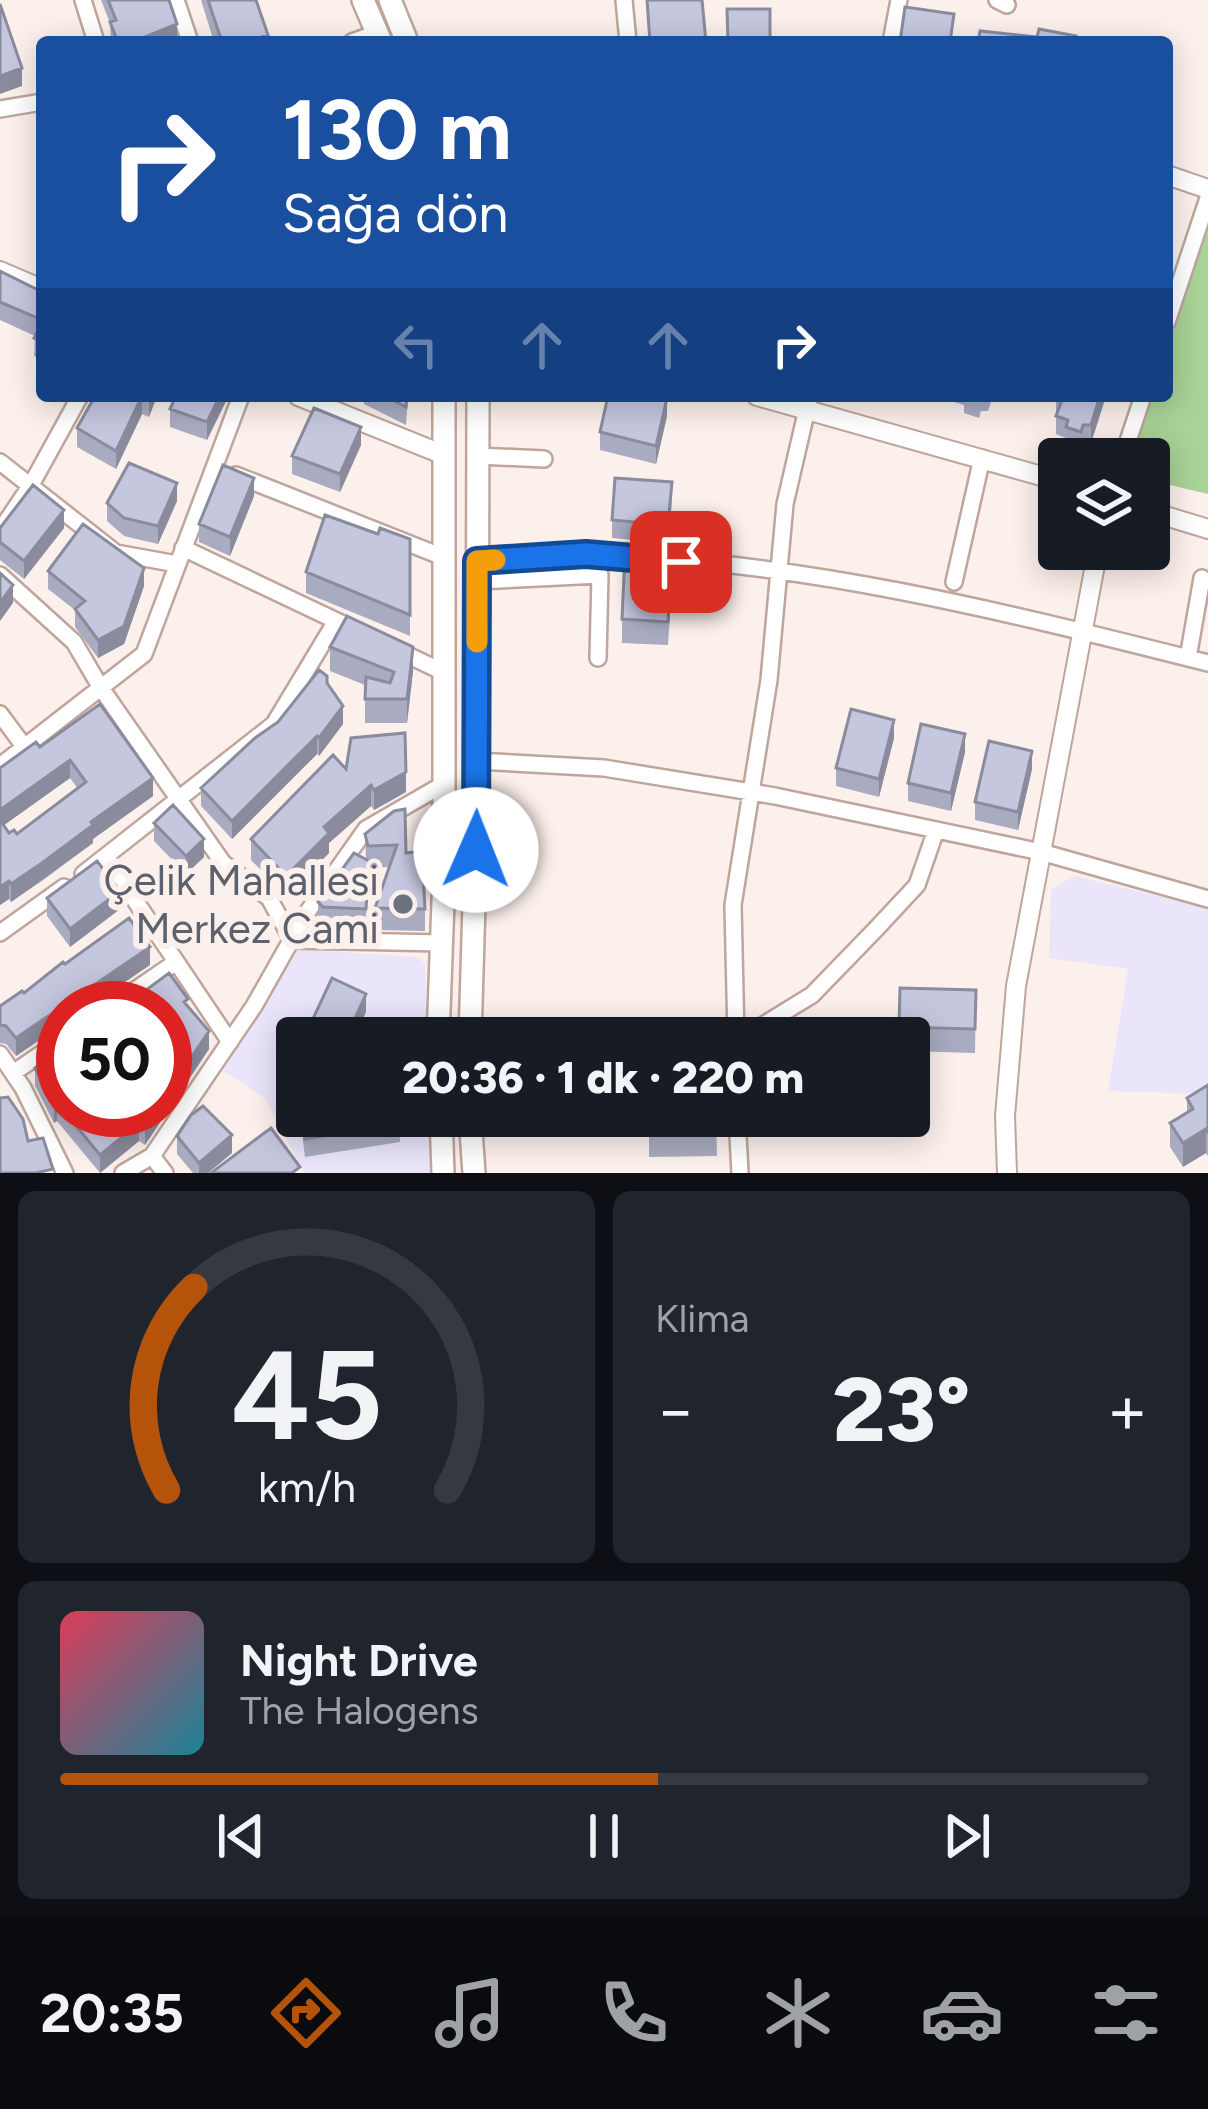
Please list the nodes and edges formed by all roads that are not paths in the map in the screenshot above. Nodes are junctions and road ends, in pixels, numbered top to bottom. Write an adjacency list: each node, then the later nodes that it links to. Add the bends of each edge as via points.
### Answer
1 (83, 0): 7 (street)
2 (176, 0): 8 (street)
3 (363, 0): 9 (main road)
4 (390, 0): 10 (main road)
5 (623, 0): 11 (street)
6 (899, 0): 12 (street)
7 (94, 36)
8 (188, 36)
9 (379, 36)
10 (405, 36)
11 (627, 36)
12 (892, 36)
13 (36, 103): 14 (street)
14 (0, 109)
15 (1173, 177): 16 (street)
16 (1208, 189)
17 (1208, 199): 20 (street)
18 (0, 271): 19 (street)
19 (36, 286)
20 (1173, 304)
21 (77, 402): 36 (street)
22 (239, 402): 34 (street)
23 (313, 402): 29 (street)
24 (443, 402): 29 (main road)
25 (478, 402): 30 (main road)
26 (808, 402): 31 (street); 44 (street)
27 (1141, 402): 28 (street)
28 (1129, 438)
29 (444, 455): 41 (main road)
30 (478, 457): 32 (street); 43 (main road)
31 (982, 458): 35 (street); 47 (street)
32 (544, 459)
33 (0, 463): 36 (street)
34 (216, 468): 40 (street); 41 (street)
35 (1038, 475)
36 (32, 485): 39 (street); 40 (street, via 116,553)
37 (1170, 517): 38 (street)
38 (1208, 529)
39 (0, 531)
40 (180, 556): 48 (street); 56 (street, via 144,654)
41 (443, 557): 55 (main road)
42 (1094, 570): 50 (street)
43 (477, 571): 44 (street, via 586,554); 52 (street, via 600,575); 59 (main road)
44 (776, 571): 50 (street); 62 (street)
45 (0, 575): 56 (street, via 74,642)
46 (1202, 578): 53 (street)
47 (954, 582)
48 (336, 620): 49 (street); 63 (street, via 274,724)
49 (357, 631)
50 (1081, 632): 53 (street); 65 (street)
51 (379, 641): 55 (street)
52 (598, 658)
53 (1188, 658): 54 (street)
54 (1208, 663)
55 (443, 671): 61 (main road)
56 (101, 688): 58 (street); 63 (street)
57 (0, 714): 58 (street)
58 (26, 749): 60 (street)
59 (477, 761): 62 (street, via 604,769); 74 (main road)
60 (0, 766)
61 (444, 784): 69 (street, via 366,829); 70 (main road)
62 (752, 792): 64 (street); 75 (street, via 734,905)
63 (179, 801): 66 (street); 69 (street, via 223,863 269,898)
64 (936, 830): 65 (street); 76 (street, via 917,885 812,995)
65 (1041, 852): 67 (street); 91 (street, via 1016,986)
66 (106, 857): 68 (street); 71 (street)
67 (1208, 899)
68 (0, 933)
69 (292, 940): 70 (street); 77 (street)
70 (442, 943): 73 (main road)
71 (176, 962): 72 (street); 77 (street)
72 (148, 981)
73 (439, 1017)
74 (471, 1017)
75 (738, 1017)
76 (775, 1017)
77 (230, 1042): 84 (street)
78 (0, 1054): 80 (street)
79 (36, 1058): 80 (street)
80 (13, 1073): 85 (street)
81 (441, 1137): 88 (main road)
82 (471, 1137): 89 (main road)
83 (738, 1137): 90 (street)
84 (152, 1156): 86 (street); 87 (street)
85 (65, 1173)
86 (123, 1173)
87 (165, 1173)
88 (442, 1173)
89 (474, 1173)
90 (740, 1173)
91 (1007, 1173)

